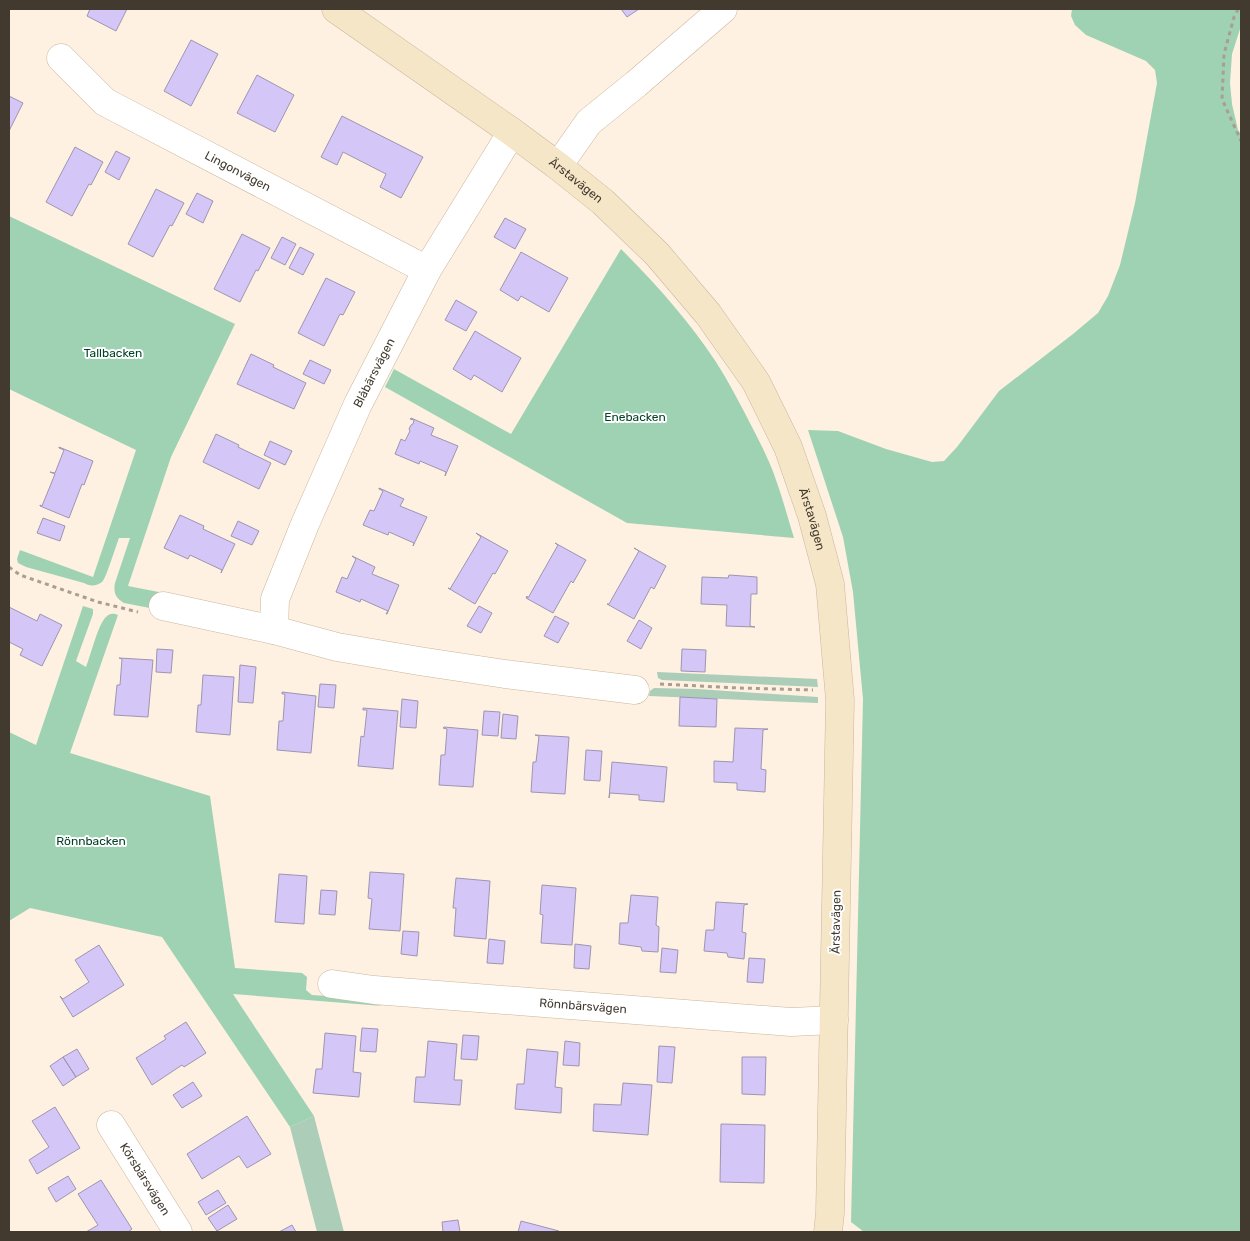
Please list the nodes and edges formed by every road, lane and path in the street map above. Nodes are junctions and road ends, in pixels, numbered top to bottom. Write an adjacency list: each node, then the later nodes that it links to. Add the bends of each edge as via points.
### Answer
1 (336, 9): 5 (street, Ärstavägen)
2 (723, 9): 7 (street, via 589,122)
3 (1238, 9): 6 (path, via 1224,54 1222,99)
4 (62, 58): 8 (street, Lingonvägen, via 105,102)
5 (512, 132): 7 (street, Ärstavägen); 8 (street, Blåbärsvägen)
6 (1241, 141)
7 (558, 166): 13 (street, Ärstavägen, via 657,254 708,314 756,382 788,447 812,516 830,584)
8 (427, 270): 11 (street, Blåbärsvägen, via 358,404 305,524 275,599)
9 (9, 567): 10 (path, via 98,602 158,616)
10 (163, 606): 11 (street)
11 (274, 630): 12 (street, via 337,647 419,661 505,674)
12 (648, 687): 13 (path)
13 (839, 690): 15 (street, Ärstavägen)
14 (332, 984): 15 (street, Rönnbärsvägen, via 384,991 791,1022)
15 (834, 1020): 18 (street, Ärstavägen)
16 (111, 1125): 17 (street, Körsbärsvägen)
17 (178, 1232)
18 (828, 1232)

